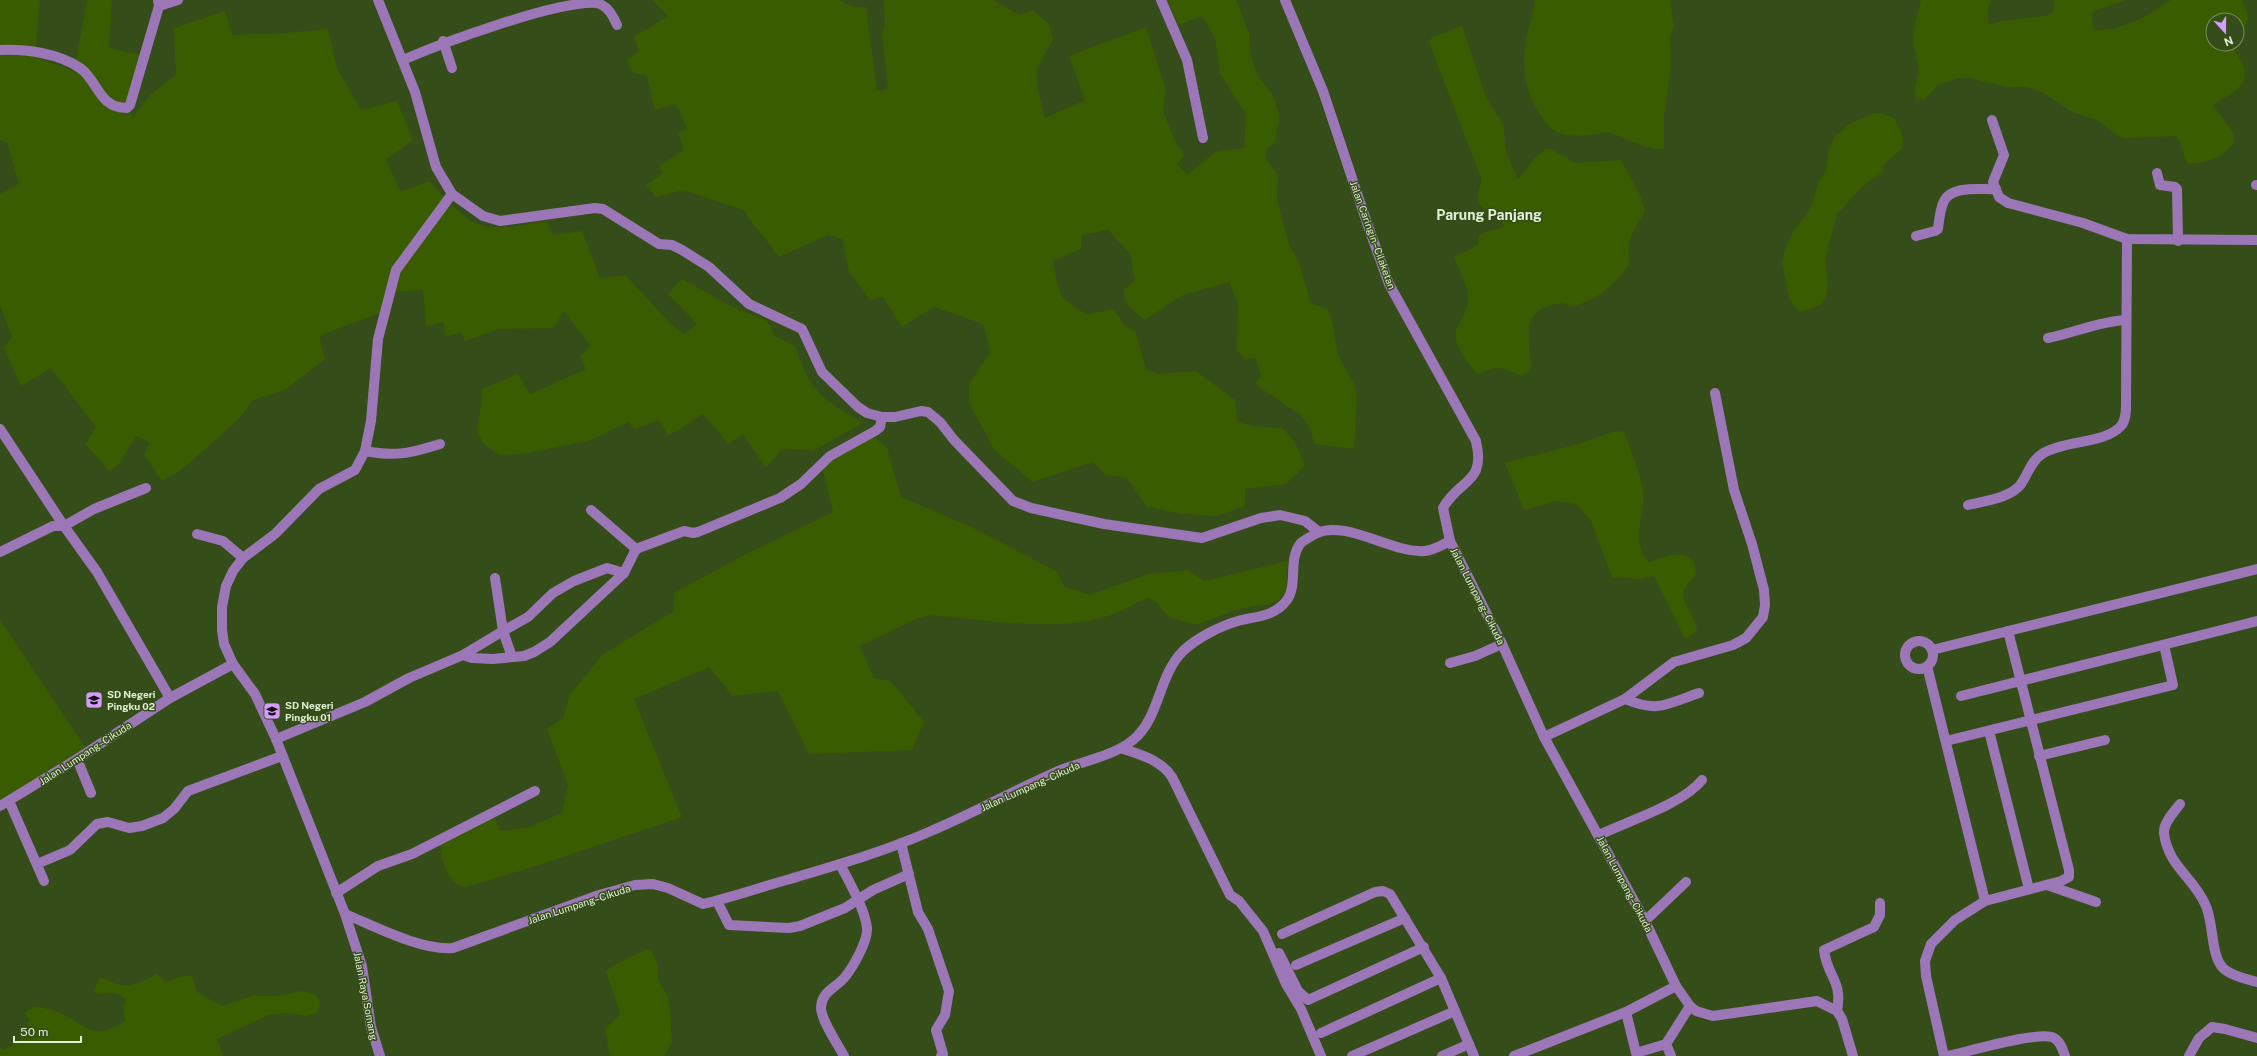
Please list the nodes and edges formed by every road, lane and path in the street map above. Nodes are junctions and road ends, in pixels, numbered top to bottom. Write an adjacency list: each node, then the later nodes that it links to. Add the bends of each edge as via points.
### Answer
1 (178, 0): 5 (street)
2 (378, 0): 9 (street)
3 (1161, 0): 12 (street, via 1188,60)
4 (1286, 0): 33 (street, Jalan Caringin–Cilaketan, via 1323,91 1366,223 1389,284 1476,441 1479,454 1477,471 1447,500 1443,508)
5 (158, 3): 8 (street, via 130,105 127,108 106,101 81,68 65,60 40,52)
6 (617, 25): 7 (street, via 612,15 598,3 574,2 492,23)
7 (443, 41): 9 (street); 10 (street)
8 (0, 50)
9 (402, 60): 15 (street, via 415,92 436,167)
10 (452, 68)
11 (1992, 120): 14 (street, via 2004,155 1995,173 1993,182)
12 (1203, 138)
13 (2157, 173): 19 (street, via 2160,185 2177,189)
14 (1996, 190): 16 (street, via 1957,191 1950,194 1944,201 1938,229); 17 (street, via 1999,197 2008,203 2083,223)
15 (452, 194): 23 (street, via 483,216 500,221 595,208 610,212 659,244 672,245 682,250 709,268 749,304 802,329 827,378 858,407 867,413); 26 (street, via 396,270 378,339)
16 (1916, 236)
17 (2127, 239): 19 (street); 20 (street)
18 (2257, 240): 19 (street)
19 (2178, 241)
20 (2126, 320): 21 (street, via 2115,320); 28 (street, via 2126,405 2125,418 2121,426 2102,437 2049,450 2034,461 2020,485 2014,490)
21 (2048, 338)
22 (1715, 393): 55 (street, via 1734,490 1764,590 1765,605 1762,617 1746,638 1733,645 1674,662)
23 (882, 417): 31 (street, via 928,412 1013,501 1031,508 1104,524 1202,538 1261,518 1280,515 1305,521); 34 (street, via 880,427 830,456 801,484 780,498 698,532 684,531)
24 (0, 429): 30 (street)
25 (440, 444): 26 (street, via 411,453 389,456)
26 (366, 451): 36 (street, via 355,470 319,489 275,534)
27 (146, 488): 30 (street, via 94,509)
28 (1968, 505)
29 (591, 510): 34 (street)
30 (64, 526): 35 (street, via 53,526); 54 (street, via 98,572)
31 (1319, 532): 33 (street, Jalan Lumpang–Cikuda, via 1342,531 1410,550 1425,551); 62 (street, Jalan Lumpang–Cikuda, via 1300,543 1295,557 1288,600 1263,617 1237,621 1198,640 1183,651 1164,680 1147,726 1133,741)
32 (197, 534): 36 (street, via 223,541)
33 (1450, 541): 43 (street, Jalan Lumpang–Cikuda)
34 (636, 549): 38 (street)
35 (0, 552)
36 (243, 558): 49 (street, via 233,570 226,586 222,607 224,644)
37 (2257, 569): 42 (street)
38 (624, 573): 41 (street, via 607,568 574,581 553,593 528,617); 47 (street, via 550,642 534,652)
39 (495, 578): 41 (street)
40 (2257, 622): 44 (street)
41 (503, 630): 46 (street); 47 (street)
42 (2008, 631): 45 (street); 51 (street)
43 (1502, 644): 48 (street, via 1475,656); 58 (street, Jalan Lumpang–Cikuda)
44 (2164, 645): 51 (street); 56 (street, via 2173,685)
45 (1932, 650): 50 (street, via 1932,659); 50 (street, via 1927,644 1918,641 1910,644 1905,652 1906,661 1913,668)
46 (463, 655): 47 (street, via 472,658); 59 (street, via 409,678 359,705)
47 (512, 657)
48 (1450, 663)
49 (233, 664): 54 (street, Jalan Lumpang–Cikuda); 59 (street, via 255,694)
50 (1927, 666): 61 (street)
51 (2021, 681): 53 (street); 56 (street)
52 (1699, 693): 55 (street, via 1663,706 1651,707)
53 (1961, 696)
54 (170, 698): 65 (street, Jalan Lumpang–Cikuda)
55 (1625, 699): 58 (street)
56 (2030, 720): 57 (street); 64 (street)
57 (1989, 730): 61 (street); 79 (street)
58 (1544, 737): 71 (street, Jalan Lumpang–Cikuda)
59 (276, 739): 63 (street)
60 (2105, 740): 64 (street)
61 (1946, 741): 82 (street)
62 (1121, 748): 72 (street, Jalan Lumpang–Cikuda, via 1058,771 932,831); 89 (street, via 1155,760 1166,768 1230,895)
63 (282, 756): 73 (street, via 188,791 174,810 163,818 142,826 129,828 108,822 97,824 70,850); 80 (street)
64 (2040, 756): 78 (street, via 2069,870 2069,877)
65 (77, 759): 68 (street); 69 (street, Jalan Lumpang–Cikuda)
66 (1702, 780): 71 (street, via 1696,789 1683,797)
67 (535, 791): 80 (street, via 412,854 378,866)
68 (91, 793)
69 (4, 803): 73 (street)
70 (2180, 804): 94 (street, via 2166,824 2164,832 2176,865 2206,904 2222,967 2227,972)
71 (1599, 834): 88 (street, Jalan Lumpang–Cikuda)
72 (901, 843): 74 (street, Jalan Lumpang–Cikuda); 75 (street)
73 (37, 864): 76 (street)
74 (840, 864): 81 (street); 83 (street, Jalan Lumpang–Cikuda)
75 (909, 874): 81 (street); 106 (street, via 918,912 928,929 948,991 945,1015 936,1030 943,1054)
76 (44, 881)
77 (1686, 882): 88 (street)
78 (2047, 885): 79 (street); 84 (street)
79 (2029, 889): 82 (street)
80 (336, 893): 86 (street)
81 (857, 900): 83 (street, via 824,918 789,928 728,925); 105 (street, via 867,928 866,939 845,977 823,997 821,1008)
82 (1985, 900): 114 (street, via 1955,920 1931,944 1925,960)
83 (717, 901): 86 (street, Jalan Lumpang–Cikuda, via 703,904 668,888 653,884 635,885 599,895 453,948 443,949 397,936)
84 (2096, 902)
85 (1880, 903): 98 (street, via 1880,915 1874,927 1824,950 1839,990)
86 (345, 914): 104 (street, Jalan Raya Somang, via 362,966 371,1026)
87 (1405, 918): 90 (street, via 1390,894 1383,891 1375,892); 91 (street); 92 (street)
88 (1645, 922): 95 (street, Jalan Lumpang–Cikuda)
89 (1263, 931): 91 (street, via 1272,938 1298,992 1308,1000); 107 (street)
90 (1282, 934)
91 (1424, 947): 93 (street)
92 (1296, 965)
93 (1441, 978): 97 (street); 100 (street)
94 (2257, 982)
95 (1676, 986): 96 (street, Jalan Lumpang–Cikuda); 99 (street)
96 (1690, 1006): 98 (street, Jalan Lumpang–Cikuda, via 1701,1013 1713,1016 1817,1001); 103 (street)
97 (1455, 1011): 102 (street); 108 (street)
98 (1837, 1011): 113 (street, via 1842,1019)
99 (1626, 1012): 103 (street, via 1636,1053); 111 (street)
100 (1321, 1033)
101 (2257, 1038): 117 (street, via 2212,1027 2199,1038)
102 (1469, 1044): 109 (street); 110 (street)
103 (1666, 1044): 112 (street)
104 (380, 1056)
105 (844, 1056)
106 (941, 1056)
107 (1321, 1056)
108 (1352, 1056)
109 (1442, 1056)
110 (1474, 1056)
111 (1514, 1056)
112 (1671, 1056)
113 (1853, 1056)
114 (1944, 1056)
115 (1948, 1056): 116 (street, via 2030,1036 2046,1035 2054,1037 2059,1042)
116 (2065, 1056)
117 (2189, 1056)

